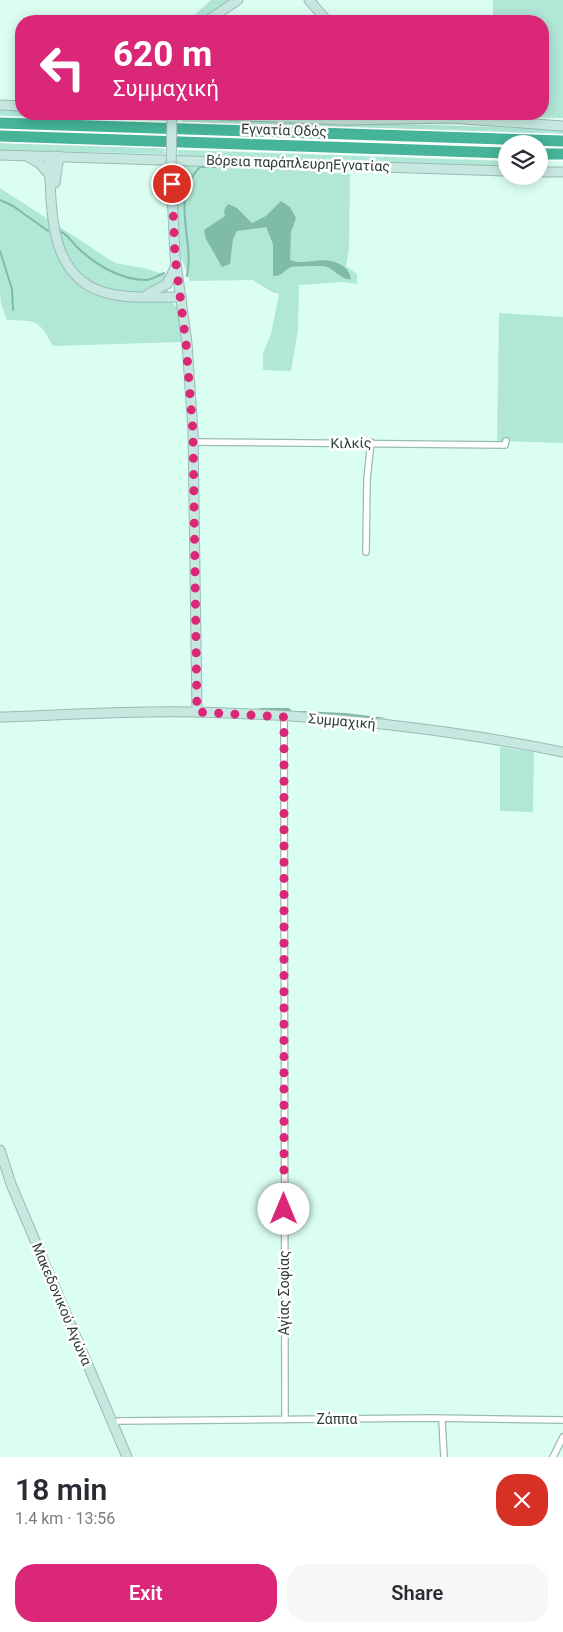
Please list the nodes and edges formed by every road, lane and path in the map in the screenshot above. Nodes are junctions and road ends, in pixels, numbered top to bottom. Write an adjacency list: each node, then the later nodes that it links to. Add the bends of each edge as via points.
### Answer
1 (238, 0): 3 (street)
2 (308, 0): 4 (street)
3 (216, 15)
4 (322, 15)
5 (0, 105): 6 (street)
6 (15, 106)
7 (172, 120): 25 (street, bridge)
8 (478, 120): 10 (street)
9 (0, 123): 12 (highway, Εγνατία Οδός)
10 (563, 126)
11 (0, 136): 13 (highway, Εγνατία Οδός)
12 (563, 141)
13 (498, 153)
14 (0, 154): 17 (street, Βόρεια παράπλευρηΕγνατίας)
15 (548, 154): 16 (highway)
16 (563, 154)
17 (25, 156): 18 (street, Βόρεια παράπλευρηΕγνατίας); 23 (street, via 39,163)
18 (49, 156): 19 (street, Βόρεια παράπλευρηΕγνατίας); 23 (street)
19 (59, 156): 20 (street, Βόρεια παράπλευρηΕγνατίας); 24 (street)
20 (498, 170)
21 (548, 172): 22 (street)
22 (563, 172)
23 (50, 176): 24 (street)
24 (52, 198): 27 (street, via 53,231 65,261 74,272 100,291)
25 (176, 266): 26 (street, via 170,281); 28 (street)
26 (158, 290): 27 (street); 28 (street, via 169,290)
27 (143, 296): 28 (street)
28 (181, 297): 30 (street)
29 (506, 441): 31 (street, Κιλκίς, via 506,445)
30 (193, 442): 31 (street, Κιλκίς); 33 (street)
31 (371, 442): 32 (street)
32 (366, 552)
33 (197, 712): 34 (street, Συμμαχική); 35 (street, Συμμαχική)
34 (0, 717)
35 (284, 717): 36 (street, Συμμαχική, via 420,728); 38 (street, Αγίας Σοφίας)
36 (563, 752)
37 (0, 1150): 41 (street, Μακεδονικού Αγώνα, via 8,1177)
38 (285, 1419): 39 (street, Ζάππα); 41 (street, Ζάππα, via 118,1421)
39 (442, 1420): 40 (street, Ζάππα); 44 (street)
40 (563, 1420)
41 (112, 1425): 43 (street, Μακεδονικού Αγώνα)
42 (563, 1437): 45 (street)
43 (127, 1457)
44 (444, 1457)
45 (553, 1457)

